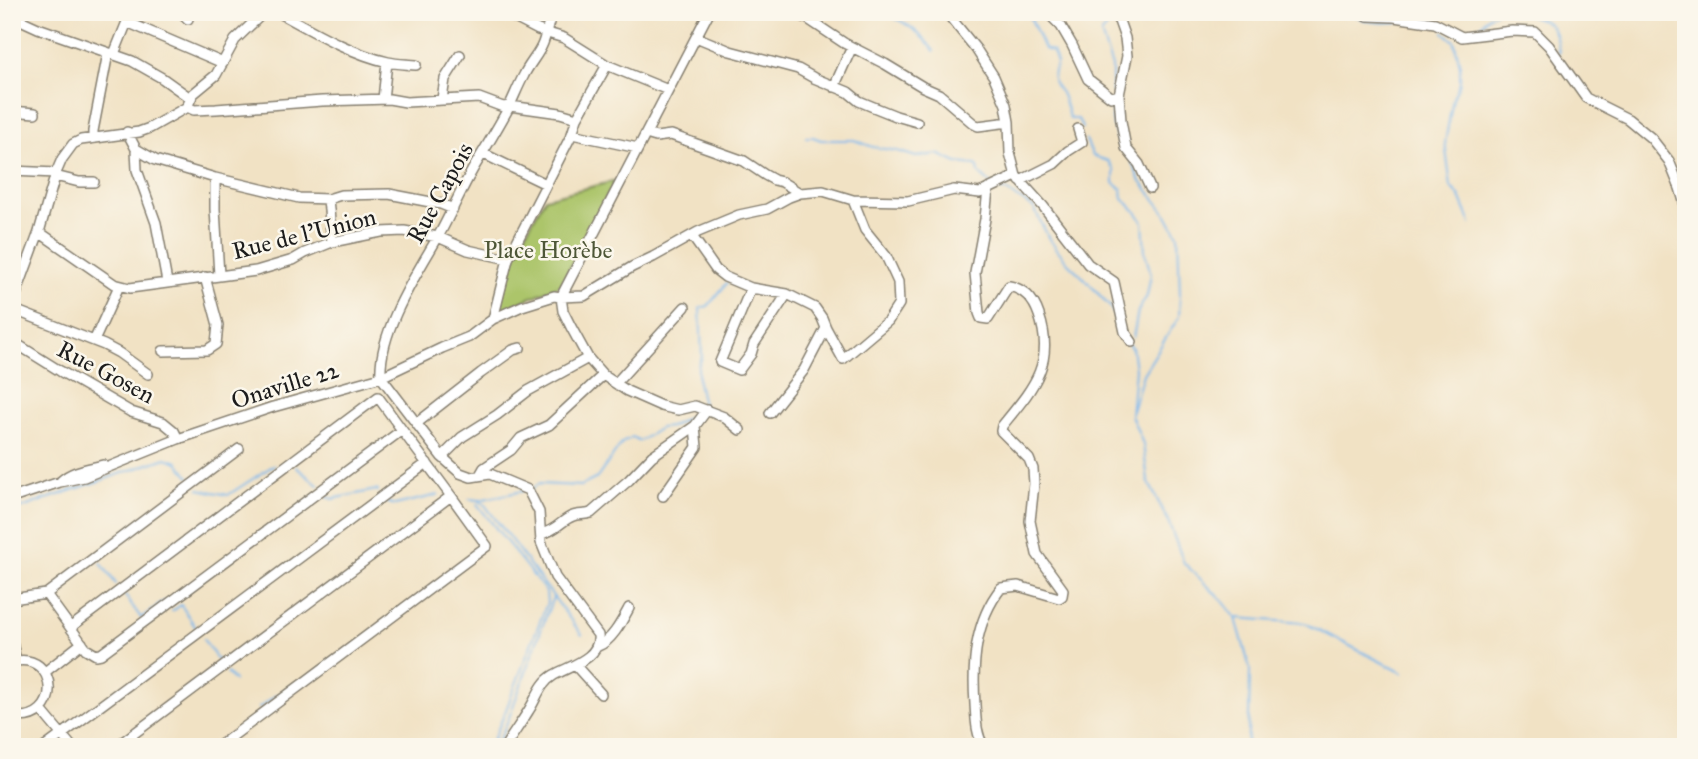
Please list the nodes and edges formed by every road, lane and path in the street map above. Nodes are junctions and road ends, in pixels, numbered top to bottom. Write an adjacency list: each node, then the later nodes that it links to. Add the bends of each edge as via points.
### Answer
1 (264, 12): 21 (street, via 235,40)
2 (278, 12): 22 (street, via 340,45)
3 (507, 12): 16 (street)
4 (553, 12): 16 (street, Rue Capois)
5 (709, 12): 17 (street)
6 (793, 12): 18 (street)
7 (946, 12): 8 (street); 36 (street, via 994,77)
8 (957, 12)
9 (985, 12): 10 (street)
10 (1005, 12)
11 (1047, 12): 27 (street, via 1061,26 1088,79 1111,97)
12 (1112, 12): 27 (street, via 1125,38 1127,56)
13 (1361, 12): 56 (street, via 1435,23 1462,37 1535,32 1586,99 1628,119 1651,138 1669,161)
14 (127, 15): 19 (street); 21 (street)
15 (14, 16): 19 (street)
16 (546, 33): 24 (street, via 564,38); 31 (street, Rue Capois)
17 (696, 37): 25 (street, via 798,69); 26 (street)
18 (852, 47): 25 (street); 36 (street, via 939,94 974,124)
19 (111, 54): 30 (street, via 151,71); 41 (street)
20 (460, 55): 29 (street, via 445,79)
21 (223, 62): 30 (street)
22 (387, 62): 23 (street); 28 (street)
23 (416, 65)
24 (607, 65): 26 (street); 34 (street)
25 (834, 87): 35 (street, via 871,107)
26 (668, 90): 40 (street)
27 (1119, 95): 51 (street, via 1126,148)
28 (383, 99): 29 (street); 30 (street, via 194,110)
29 (442, 99): 31 (street, via 479,98)
30 (188, 102): 38 (street, via 150,128)
31 (510, 106): 34 (street); 44 (street, Rue Capois)
32 (12, 111): 33 (street)
33 (35, 113)
34 (577, 118): 39 (street)
35 (917, 122)
36 (1009, 122): 48 (street, via 1010,153)
37 (1078, 129): 48 (street, via 1082,142 1054,164)
38 (127, 132): 41 (street); 43 (street)
39 (572, 134): 42 (street); 50 (street)
40 (646, 134): 42 (street); 53 (street, via 671,135 744,161)
41 (93, 137): 46 (street, via 73,144)
42 (638, 148): 69 (street)
43 (136, 149): 47 (street, via 155,160); 65 (street, via 137,170 156,223)
44 (484, 154): 50 (street); 57 (street, Rue Capois)
45 (12, 171): 46 (street)
46 (56, 174): 49 (street); 58 (street)
47 (215, 178): 54 (street, via 299,198); 63 (street)
48 (1018, 178): 52 (street); 76 (street, via 1088,264 1114,282 1125,332)
49 (94, 182)
50 (546, 184): 62 (street)
51 (1150, 188)
52 (988, 190): 55 (street, via 954,190 908,201); 119 (street, via 975,272 979,313 988,319 1009,286 1019,288 1037,309 1046,338 1037,376 1001,431 1033,469 1030,520 1037,554 1063,590 1059,598 1018,586 1001,588 990,602 977,640 973,677 978,738)
53 (800, 193): 55 (street, via 824,191); 59 (street, Onaville 22)
54 (328, 199): 57 (street, via 389,194); 61 (street)
55 (853, 200): 73 (street, via 865,230 886,256 898,282 899,304 888,321 843,359)
56 (1686, 208)
57 (453, 209): 60 (street, Rue Capois)
58 (39, 232): 66 (street); 70 (street)
59 (692, 236): 67 (street, via 716,270); 69 (street, Onaville 22, via 584,296)
60 (438, 237): 61 (street, Rue de l'Union, via 381,232); 62 (street, Rue de l'Union, via 468,250); 82 (street, Rue Capois, via 393,321)
61 (332, 242): 63 (street, Rue de l'Union, via 277,265)
62 (508, 258): 72 (street)
63 (219, 275): 64 (street, Rue de l'Union)
64 (205, 277): 65 (street, Rue de l'Union); 78 (street, via 218,325 216,344 207,350)
65 (167, 282): 66 (street, Rue de l'Union)
66 (119, 286): 75 (street)
67 (751, 288): 68 (street); 68 (street, via 720,362 739,370)
68 (787, 295): 73 (street, via 815,308)
69 (561, 297): 72 (street, Onaville 22); 79 (street, via 566,317)
70 (12, 307): 75 (street)
71 (685, 307): 83 (street)
72 (493, 319): 82 (street, Onaville 22, via 470,337)
73 (826, 328): 86 (street, via 804,370)
74 (12, 341): 91 (street, Rue Gosen, via 131,412 163,422)
75 (94, 341): 80 (street)
76 (1132, 342)
77 (520, 348): 87 (street)
78 (163, 351)
79 (588, 358): 81 (street); 93 (street, via 528,391 462,437)
80 (148, 374)
81 (603, 375): 83 (street); 95 (street, via 549,425 520,439)
82 (378, 378): 84 (street, Rue Capois); 87 (street); 91 (street, Onaville 22)
83 (616, 383): 85 (street, via 660,406)
84 (378, 397): 89 (street); 103 (street)
85 (707, 410): 88 (street); 90 (street)
86 (770, 413)
87 (417, 424): 93 (street)
88 (695, 426): 97 (street, via 697,447); 99 (street, via 652,456 591,513 573,516)
89 (402, 430): 94 (street); 105 (street, via 102,654 92,654)
90 (740, 430)
91 (178, 439): 98 (street, Onaville 22, via 84,477)
92 (239, 449): 100 (street)
93 (442, 457): 95 (street, via 460,473)
94 (427, 463): 96 (street); 113 (street)
95 (480, 475): 99 (street, via 490,474 528,490 539,512)
96 (451, 496): 116 (street); 117 (street, via 487,546)
97 (663, 496)
98 (12, 498)
99 (541, 534): 106 (street, via 555,577 594,628)
100 (46, 594): 101 (street); 103 (street)
101 (12, 599)
102 (629, 608): 106 (street)
103 (71, 627): 105 (street)
104 (12, 642): 107 (street)
105 (82, 643): 109 (street)
106 (598, 646): 108 (street)
107 (14, 661): 109 (street, via 27,660)
108 (575, 665): 110 (street); 118 (street, via 543,684)
109 (45, 672): 111 (street, via 50,687)
110 (601, 694)
111 (41, 710): 112 (street, via 32,716); 113 (street)
112 (12, 716)
113 (62, 735): 114 (street); 115 (street)
114 (46, 747)
115 (72, 747)
116 (116, 747)
117 (218, 747)
118 (505, 747)
119 (984, 747)

